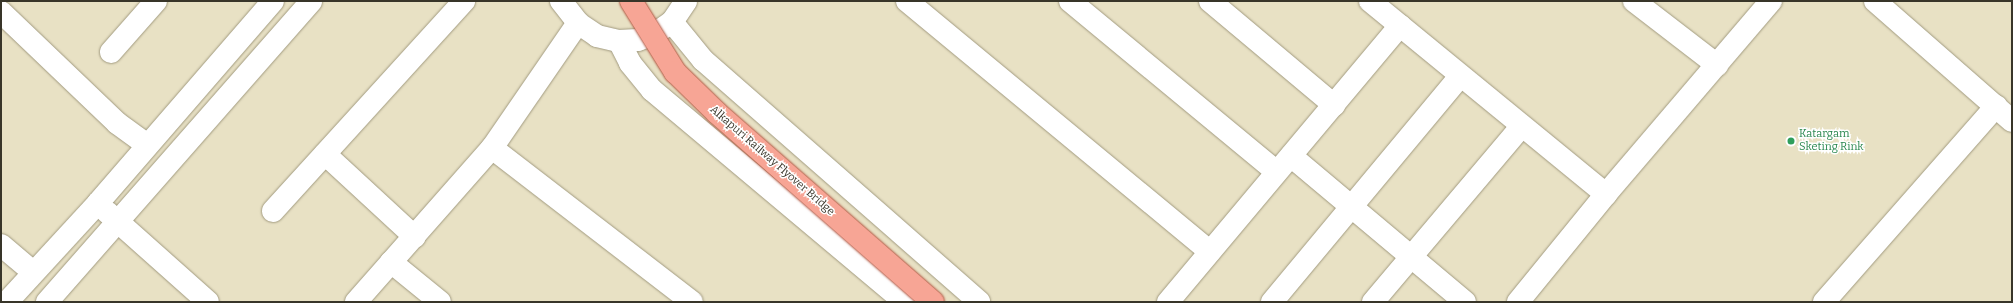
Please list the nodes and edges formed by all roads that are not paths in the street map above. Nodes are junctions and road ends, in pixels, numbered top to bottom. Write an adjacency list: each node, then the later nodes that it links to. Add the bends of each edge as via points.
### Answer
1 (156, 1): 20 (street)
2 (273, 1): 26 (street)
3 (311, 1): 35 (street)
4 (464, 1): 28 (street)
5 (561, 1): 17 (street)
6 (631, 1): 49 (main road, Alkapuri Railway Flyover Bridge, bridge, via 675,72 717,113)
7 (686, 1): 16 (street)
8 (907, 1): 38 (street)
9 (1070, 1): 30 (street)
10 (1210, 1): 23 (street)
11 (1370, 1): 18 (street)
12 (1634, 1): 21 (street)
13 (1771, 1): 21 (street)
14 (1875, 1): 24 (street)
15 (1, 12): 26 (street, via 117,124)
16 (672, 22): 19 (street, via 656,33 638,40); 50 (street, via 703,60)
17 (578, 24): 19 (street, via 597,36); 27 (street)
18 (1400, 26): 22 (street); 23 (street)
19 (619, 41): 48 (street, via 630,63 652,90)
20 (111, 52)
21 (1717, 65): 31 (street)
22 (1460, 76): 25 (street); 33 (street)
23 (1334, 105): 29 (street)
24 (2008, 116): 56 (street)
25 (1521, 127): 31 (street); 39 (street)
26 (147, 145): 32 (street)
27 (492, 148): 36 (street); 47 (street)
28 (325, 154): 34 (street); 36 (street)
29 (1291, 156): 30 (street); 33 (street)
30 (1277, 172): 38 (street)
31 (1606, 194): 55 (street)
32 (98, 203): 35 (street); 41 (street)
33 (1350, 206): 39 (street); 52 (street)
34 (273, 211)
35 (118, 221): 43 (street); 44 (street)
36 (415, 237): 40 (street)
37 (1, 245): 41 (street)
38 (1210, 252): 51 (street)
39 (1410, 257): 53 (street); 54 (street)
40 (391, 262): 45 (street); 46 (street)
41 (33, 272): 42 (street)
42 (7, 302)
43 (46, 302)
44 (208, 302)
45 (356, 302)
46 (440, 302)
47 (692, 302)
48 (905, 302)
49 (933, 302)
50 (979, 302)
51 (1168, 302)
52 (1272, 302)
53 (1373, 302)
54 (1464, 302)
55 (1518, 302)
56 (1824, 302)

